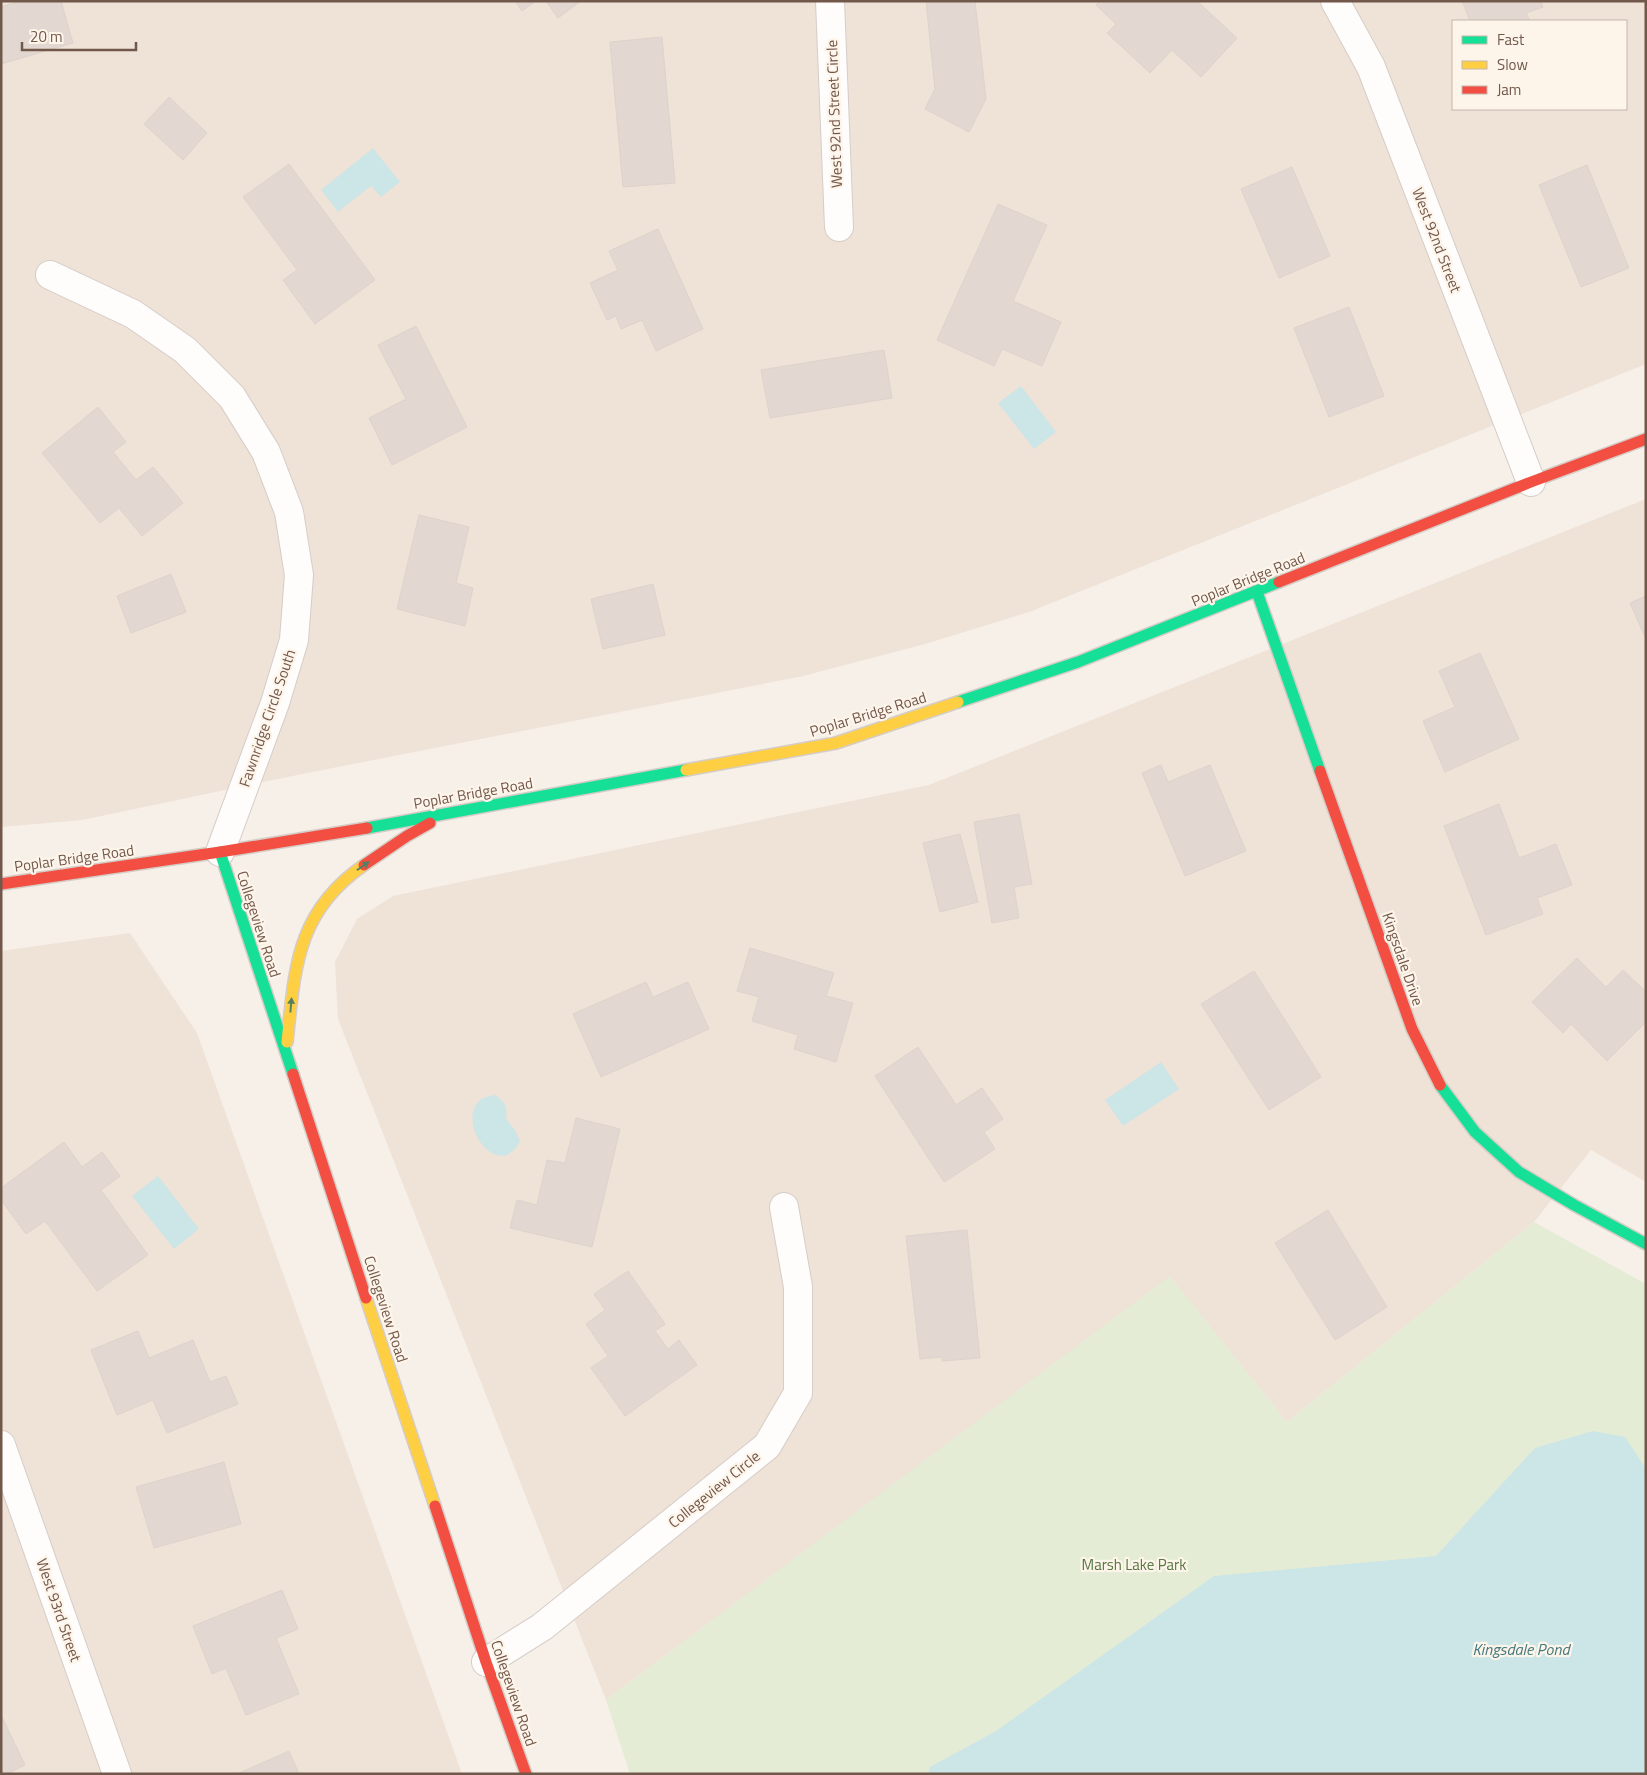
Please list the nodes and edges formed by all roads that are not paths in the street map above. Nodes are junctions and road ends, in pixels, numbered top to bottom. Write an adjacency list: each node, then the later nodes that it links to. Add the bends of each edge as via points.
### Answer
1 (830, 1): 3 (street, West 92nd Street Circle)
2 (1335, 1): 6 (street, West 92nd Street, via 1371,67)
3 (839, 227)
4 (50, 275): 9 (street, Fawnridge Circle South, via 133,314 185,350 232,396 266,452 289,512 299,574 294,640 275,703)
5 (1646, 439): 6 (street, Poplar Bridge Road)
6 (1531, 482): 7 (street, Poplar Bridge Road)
7 (1257, 592): 8 (street, Poplar Bridge Road, via 1078,662 836,743); 13 (street, Kingsdale Drive, via 1412,1029 1438,1082 1475,1132 1519,1172)
8 (449, 813): 9 (street, Poplar Bridge Road); 11 (street, one-way to 8, via 299,951 317,911 347,877 407,836)
9 (220, 852): 10 (street, Poplar Bridge Road); 11 (street, Collegeview Road)
10 (1, 884)
11 (286, 1053): 15 (street, Collegeview Road)
12 (784, 1207): 15 (street, Collegeview Circle, via 798,1287 798,1392 767,1446 542,1627)
13 (1646, 1244)
14 (1, 1446): 16 (street, West 93rd Street)
15 (486, 1662): 17 (street, Collegeview Road)
16 (117, 1774)
17 (526, 1774)

